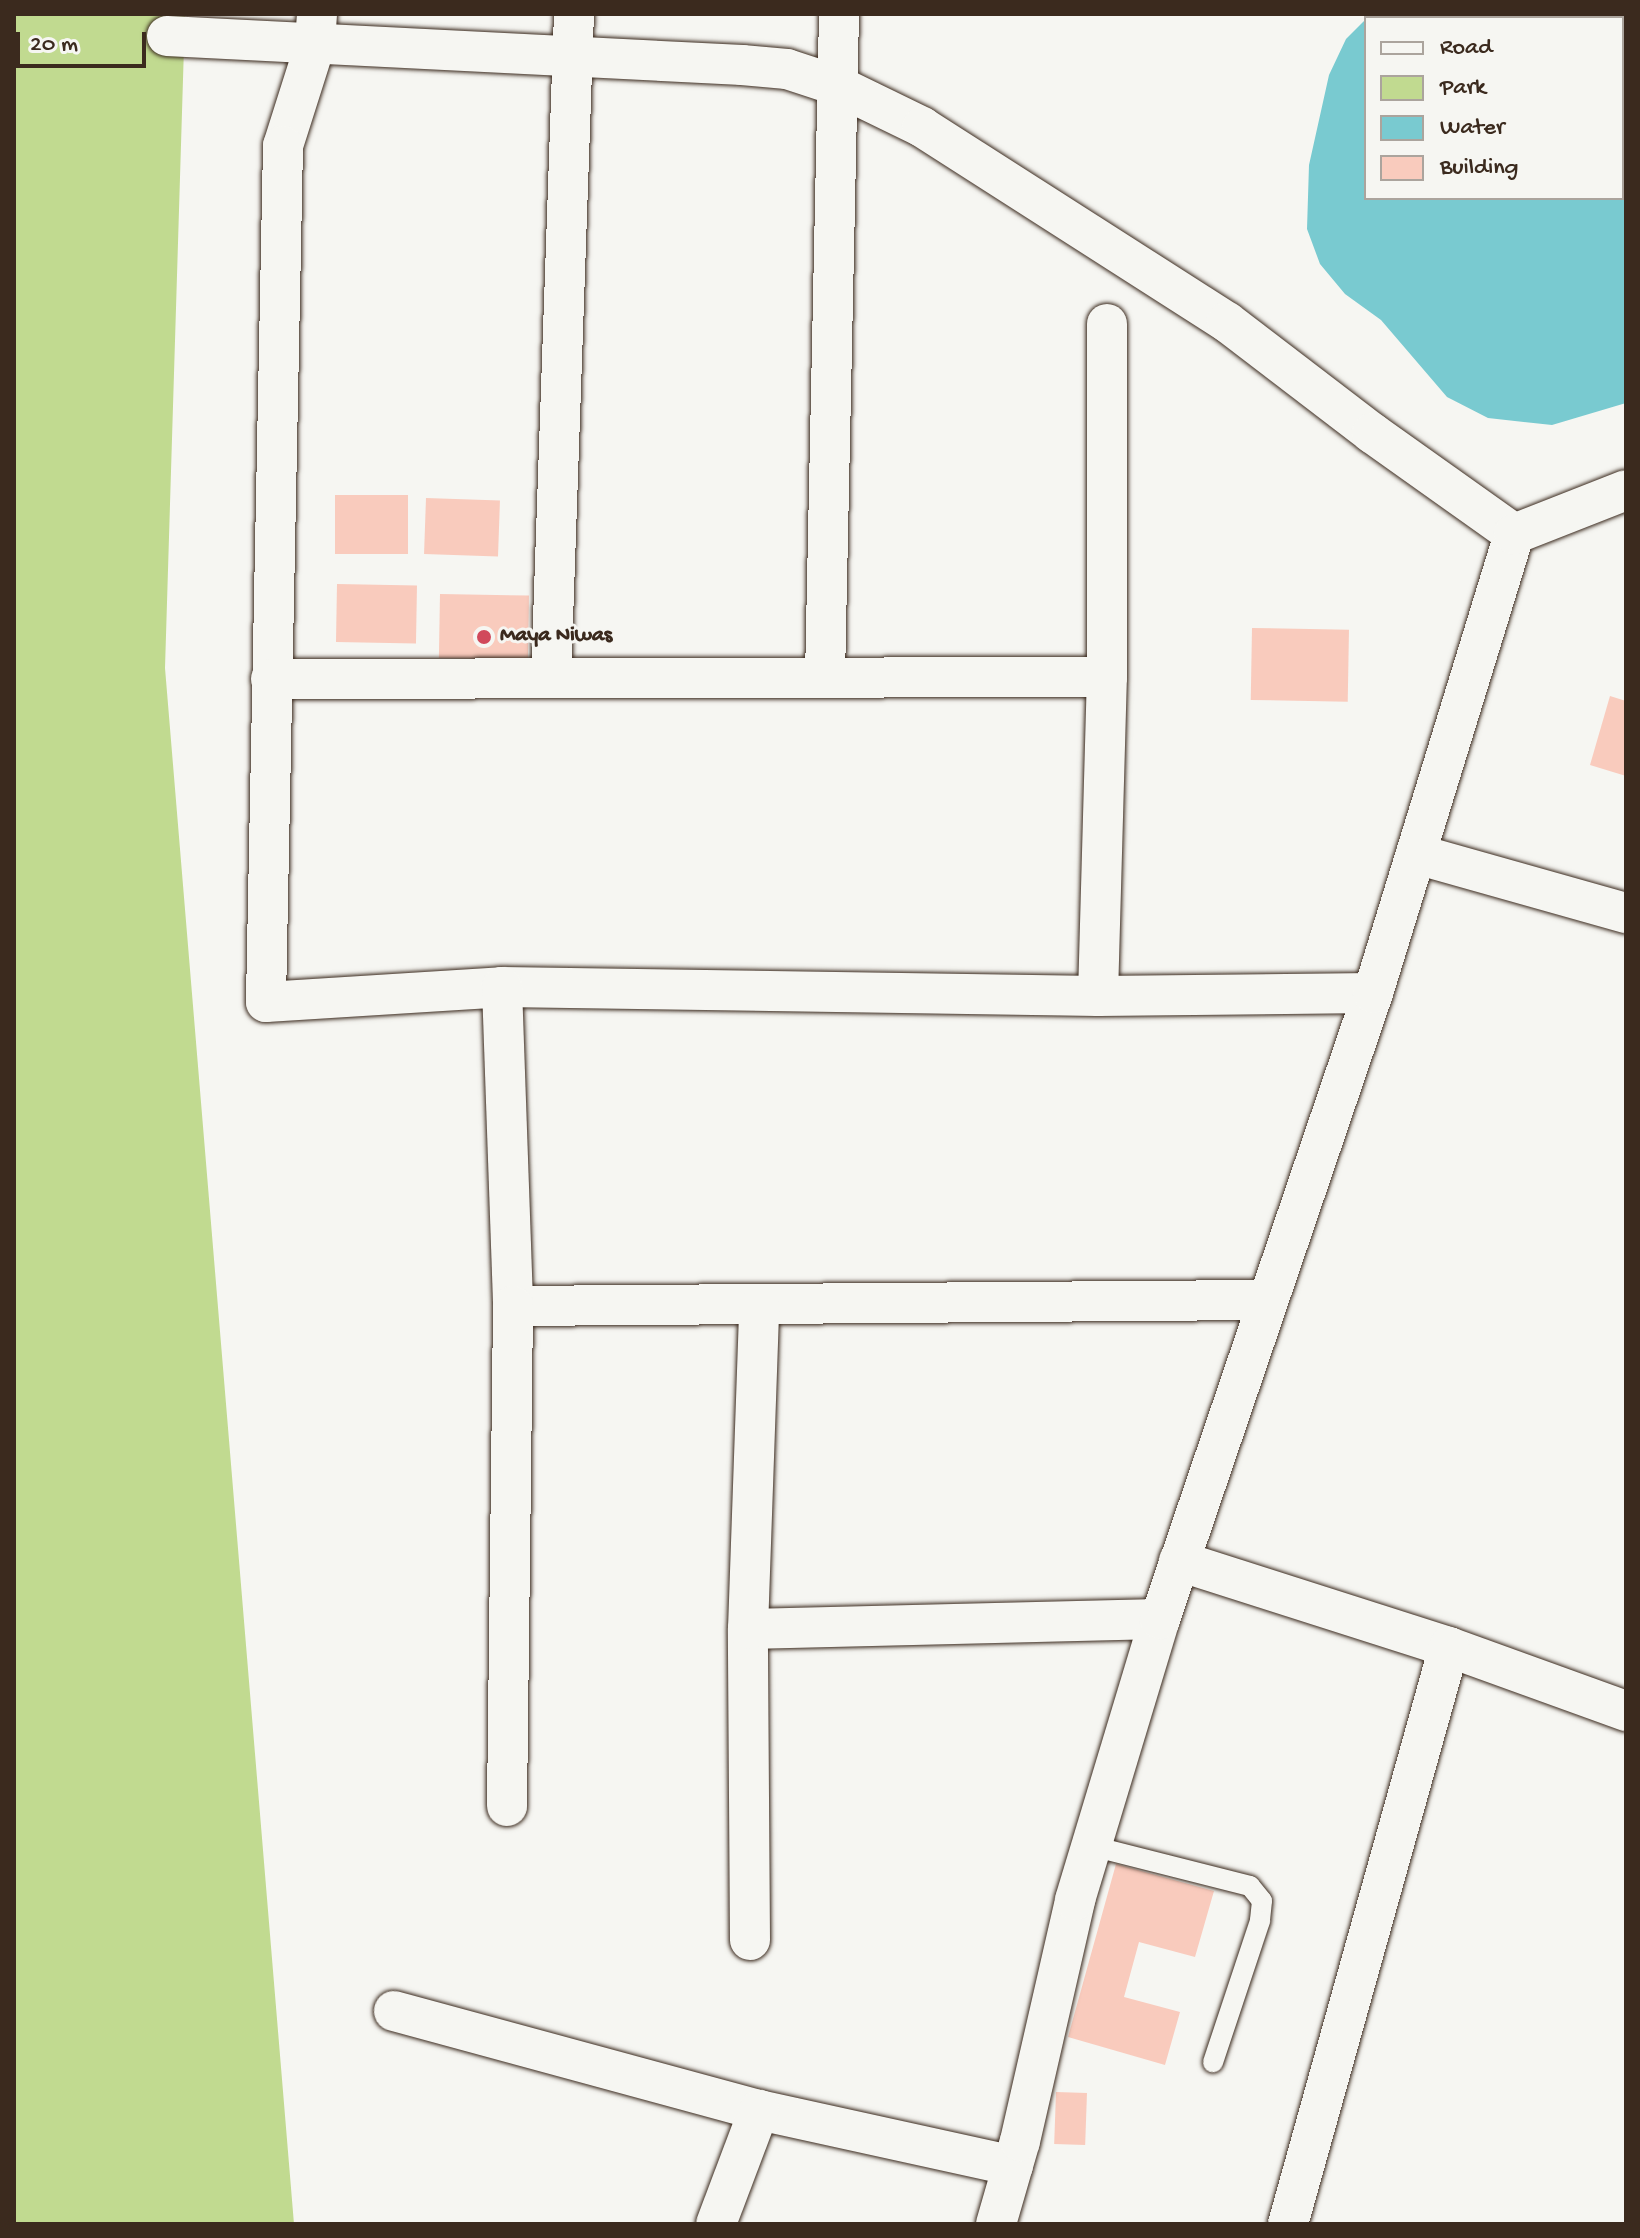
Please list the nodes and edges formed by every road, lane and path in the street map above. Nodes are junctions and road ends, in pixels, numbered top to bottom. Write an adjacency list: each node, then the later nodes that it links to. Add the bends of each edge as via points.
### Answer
1 (574, 14): 5 (street)
2 (839, 14): 6 (street)
3 (316, 29): 4 (street); 5 (street); 13 (street, via 283,146)
4 (167, 36)
5 (572, 58): 6 (street, via 787,69); 12 (street)
6 (836, 85): 9 (street, via 922,127 1227,322); 10 (street)
7 (1107, 324): 11 (street)
8 (1626, 490): 9 (street)
9 (1514, 534): 14 (street)
10 (825, 677): 11 (street); 12 (street)
11 (1107, 677): 18 (street)
12 (551, 678): 13 (street)
13 (271, 679): 16 (street, via 266,1002)
14 (1416, 854): 15 (street); 17 (street)
15 (1626, 913)
16 (502, 987): 18 (street); 20 (street)
17 (1373, 993): 18 (street); 19 (street)
18 (1098, 996)
19 (1268, 1300): 21 (street); 22 (street)
20 (513, 1306): 21 (street); 27 (street)
21 (759, 1307): 24 (street)
22 (1179, 1561): 23 (street); 25 (street)
23 (1160, 1619): 24 (street); 28 (street)
24 (748, 1629): 29 (street)
25 (1449, 1647): 26 (street); 36 (street)
26 (1626, 1711)
27 (507, 1806)
28 (1092, 1846): 31 (lane, via 1250,1886 1262,1901); 33 (street)
29 (750, 1940)
30 (394, 2011): 32 (street)
31 (1213, 2062)
32 (759, 2110): 33 (street); 34 (street)
33 (1013, 2166): 35 (street)
34 (716, 2224)
35 (996, 2224)
36 (1288, 2224)

